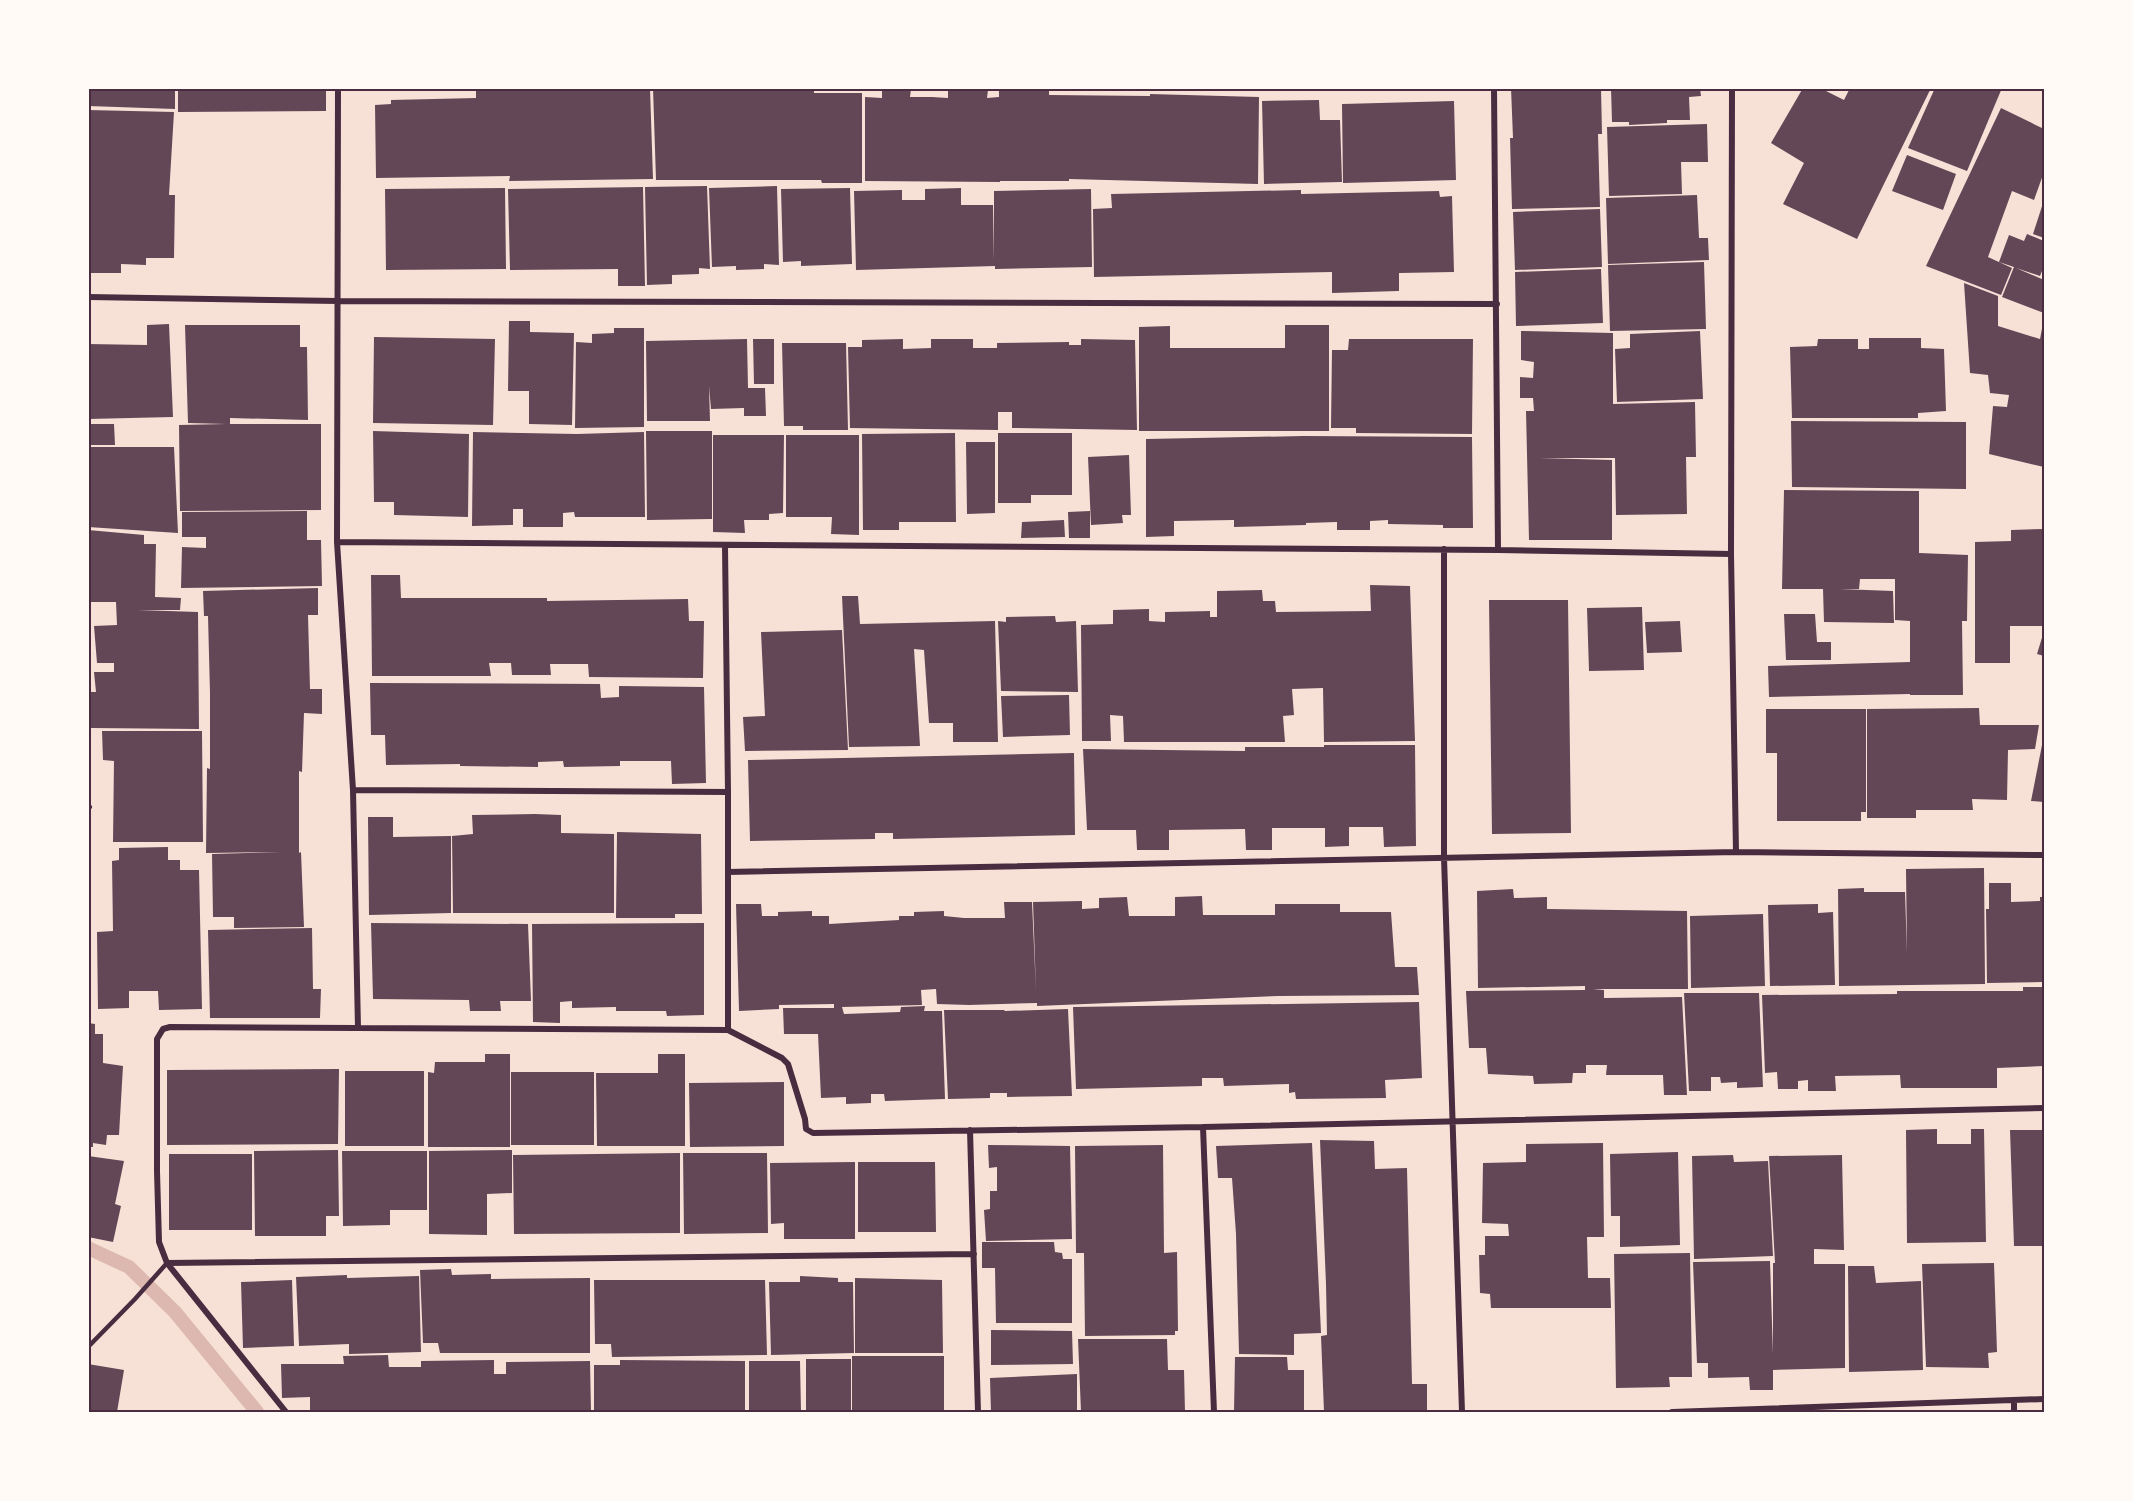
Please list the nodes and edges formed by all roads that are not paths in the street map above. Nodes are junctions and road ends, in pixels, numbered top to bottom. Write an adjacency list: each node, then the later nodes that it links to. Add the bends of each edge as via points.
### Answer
1 (338, 88): 5 (street)
2 (1494, 88): 6 (street)
3 (1731, 88): 11 (street)
4 (88, 297): 5 (street)
5 (338, 301): 6 (street); 7 (street)
6 (1497, 303): 10 (street)
7 (337, 542): 8 (street); 12 (street)
8 (725, 546): 9 (street); 13 (street)
9 (1444, 549): 10 (street); 16 (street)
10 (1498, 550): 11 (street)
11 (1731, 554): 14 (street)
12 (353, 790): 13 (street); 18 (street)
13 (728, 792): 17 (street)
14 (1736, 852): 15 (street); 16 (street)
15 (2044, 855)
16 (1444, 857): 17 (street); 21 (street)
17 (728, 872): 19 (street)
18 (358, 1028): 19 (street); 25 (street, via 161,1030 157,1038 157,1171 159,1242)
19 (728, 1030): 23 (street, via 788,1064 808,1131)
20 (2044, 1108): 21 (street)
21 (1452, 1121): 22 (street); 33 (street)
22 (1203, 1127): 23 (street); 32 (street)
23 (970, 1130): 24 (street)
24 (974, 1254): 25 (street); 31 (street)
25 (167, 1263): 26 (lane); 30 (street)
26 (88, 1347)
27 (2014, 1400): 28 (street); 29 (street); 35 (street)
28 (2044, 1400)
29 (1762, 1411): 34 (street)
30 (286, 1413)
31 (978, 1413)
32 (1214, 1413)
33 (1462, 1413)
34 (1671, 1413)
35 (2014, 1413)

